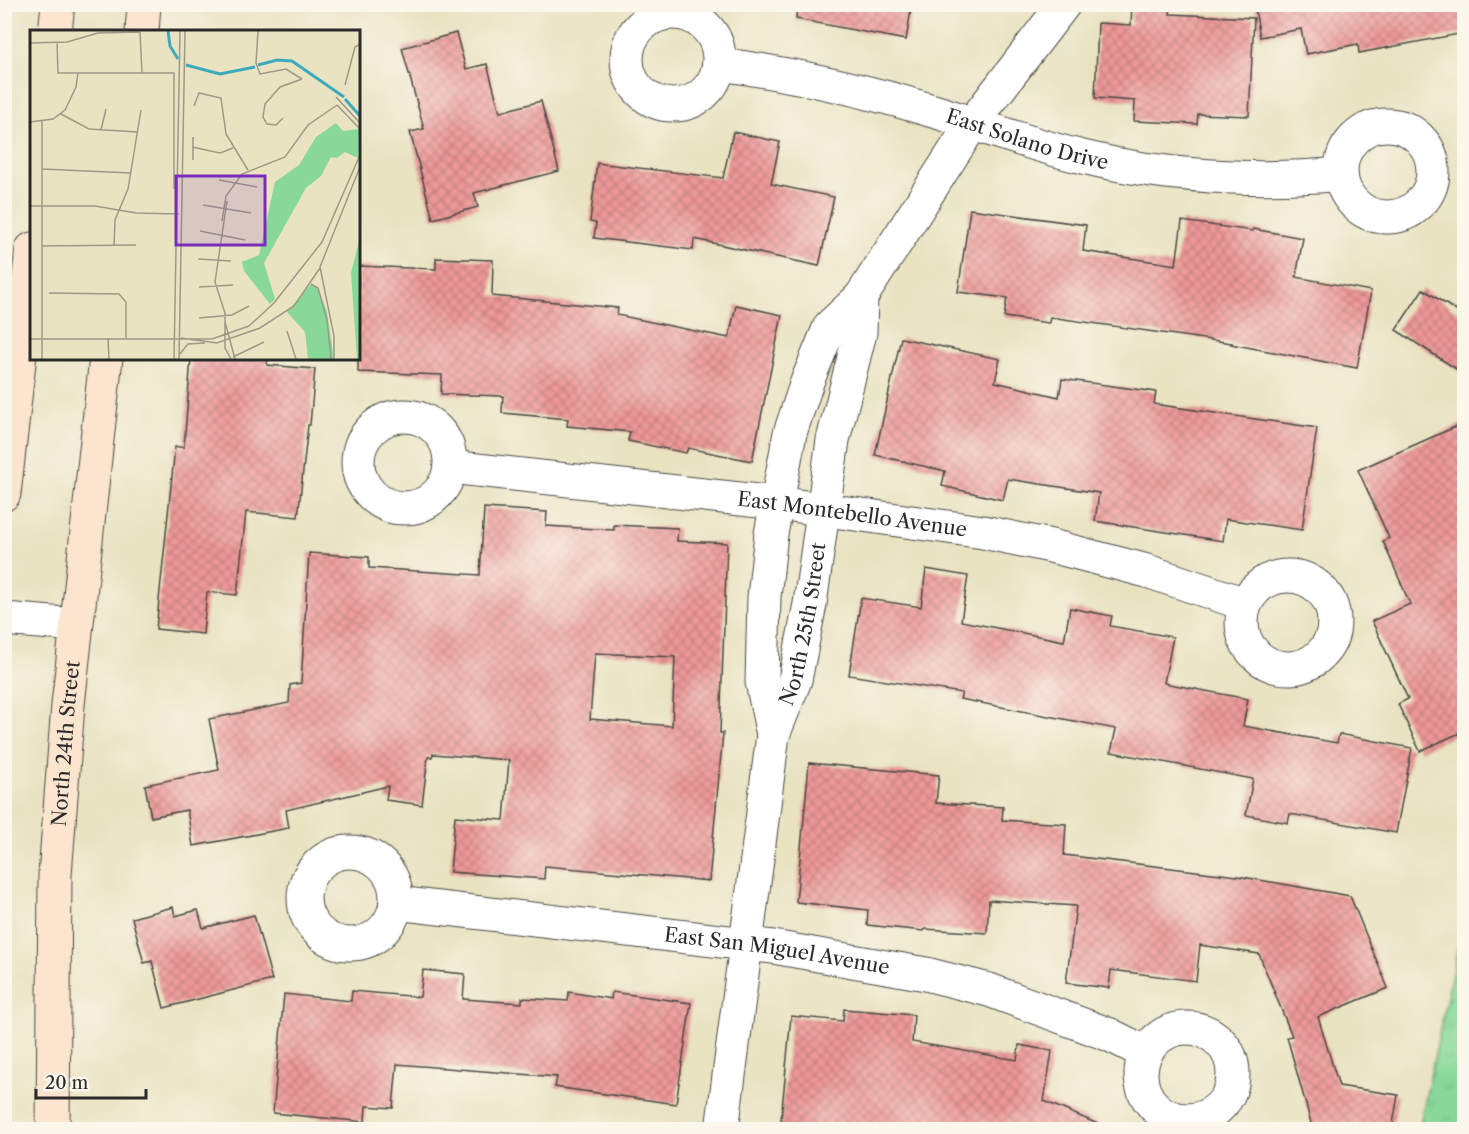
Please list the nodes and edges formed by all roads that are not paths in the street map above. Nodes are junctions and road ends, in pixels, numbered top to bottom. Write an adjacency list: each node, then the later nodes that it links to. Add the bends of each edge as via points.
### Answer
1 (58, 4): 4 (main road)
2 (144, 4): 5 (main road)
3 (1064, 4): 7 (street, North 25th Street)
4 (55, 30)
5 (142, 30)
6 (719, 64): 7 (street, East Solano Drive, via 831,82)
7 (972, 124): 8 (street, East Solano Drive, via 1084,158 1158,170 1303,178); 10 (street, North 25th Street)
8 (1341, 174)
9 (30, 266): 13 (main road)
10 (861, 297): 14 (street, North 25th Street, via 830,326 807,382 790,433); 15 (street, North 25th Street, via 860,333 833,440)
11 (106, 360): 18 (main road, North 24th Street)
12 (450, 467): 14 (street, East Montebello Avenue)
13 (4, 494)
14 (777, 503): 15 (street, East Montebello Avenue); 19 (street, North 25th Street, via 764,597 762,682)
15 (823, 511): 16 (street, East Montebello Avenue, via 983,532 1051,546 1147,571); 19 (street, North 25th Street, via 795,680)
16 (1245, 604)
17 (4, 619): 18 (street)
18 (76, 625): 23 (main road, North 24th Street, via 55,875)
19 (773, 735): 21 (street, North 25th Street)
20 (396, 903): 21 (street, East San Miguel Avenue)
21 (747, 945): 22 (street, East San Miguel Avenue, via 926,974 989,990 1110,1035); 24 (street, North 25th Street)
22 (1146, 1053)
23 (53, 1130)
24 (722, 1130)

